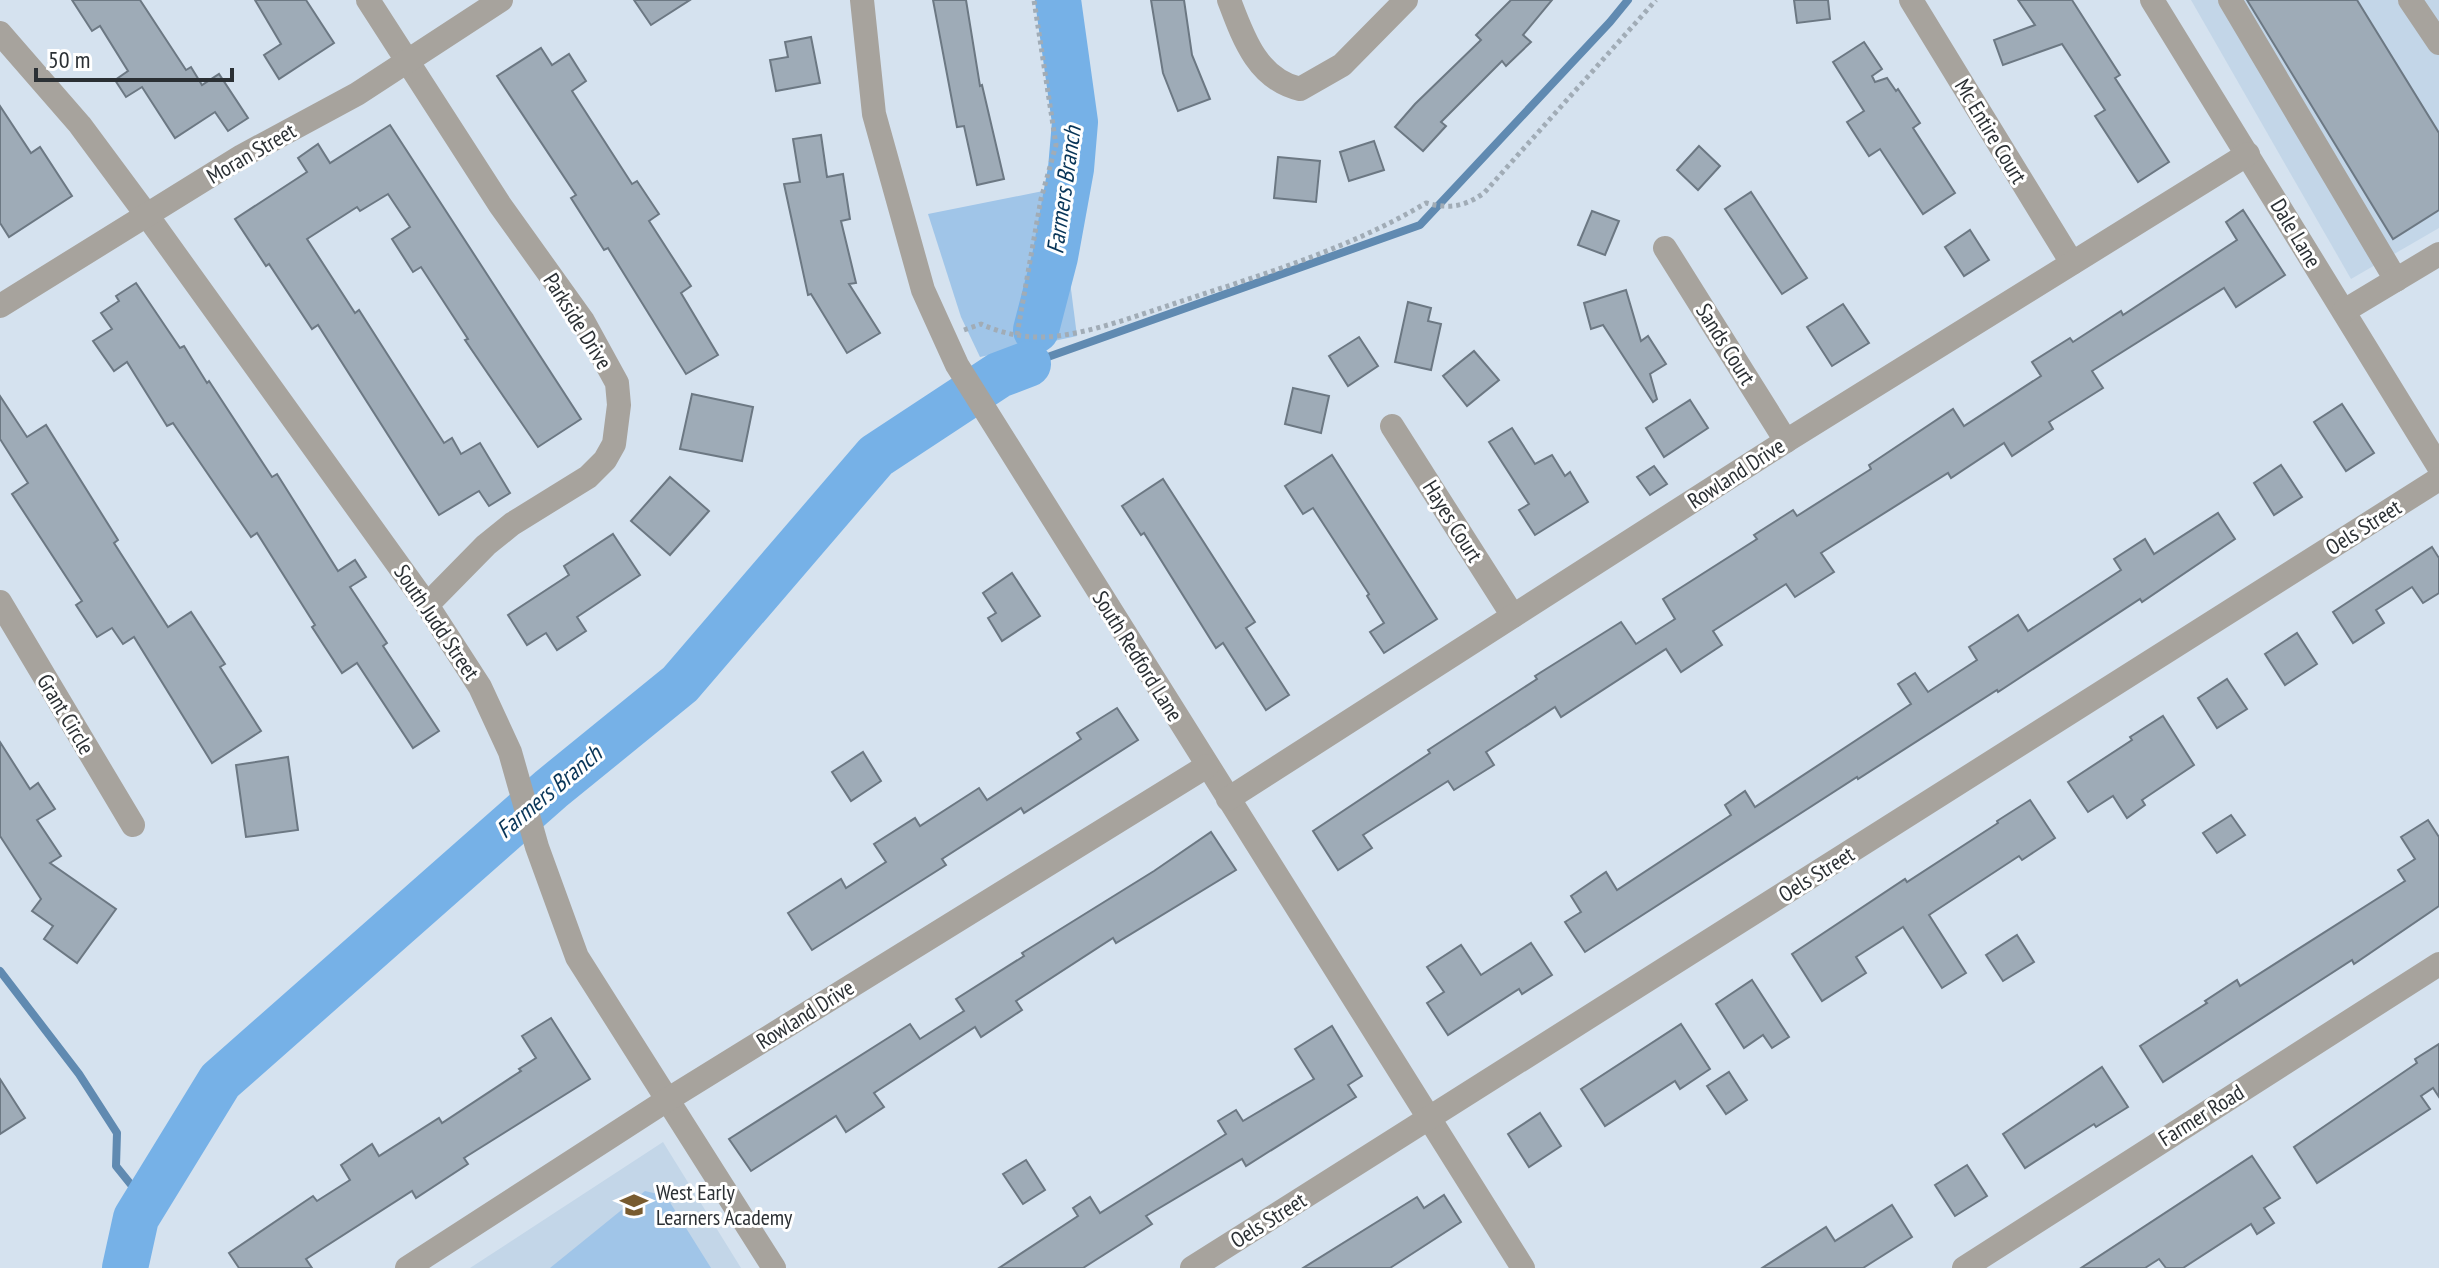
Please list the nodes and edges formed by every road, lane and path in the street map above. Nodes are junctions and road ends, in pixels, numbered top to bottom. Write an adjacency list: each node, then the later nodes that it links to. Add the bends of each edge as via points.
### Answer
1 (368, 0): 14 (street, Parkside Drive)
2 (501, 0): 14 (street, Moran Street)
3 (862, 0): 24 (street, South Redford Lane, via 874,114 923,290)
4 (1034, 0): 23 (path, via 1056,145)
5 (1229, 0): 6 (street, via 1244,41 1267,74 1300,89 1342,65)
6 (1406, 0)
7 (1656, 0): 23 (path, via 1470,203 1444,208 1426,203 1387,226 1274,271 1123,320 1046,337)
8 (1911, 0): 19 (street, Mc Entire Court)
9 (2152, 0): 15 (street, Dale Lane)
10 (2230, 0): 20 (street)
11 (2410, 0): 13 (street)
12 (0, 33): 16 (street, South Judd Street, via 80,125)
13 (2439, 43)
14 (406, 62): 16 (street, Moran Street); 30 (street, Parkside Drive, via 583,321 617,383 619,405 614,444 605,460 486,545)
15 (2248, 154): 19 (street, Rowland Drive); 22 (street, Dale Lane)
16 (146, 214): 21 (street, Moran Street); 30 (street, South Judd Street)
17 (1665, 248): 26 (street, Sands Court)
18 (2439, 254): 20 (street)
19 (2072, 263): 26 (street, Rowland Drive)
20 (2396, 280): 22 (street)
21 (0, 306)
22 (2344, 311): 27 (street, Dale Lane)
23 (1017, 335): 24 (path, via 981,324)
24 (945, 338): 32 (street, South Redford Lane, via 993,426)
25 (1392, 426): 31 (street, Hayes Court)
26 (1786, 441): 31 (street, Rowland Drive)
27 (2439, 467)
28 (2439, 479): 37 (street, Oels Street)
29 (0, 602): 34 (street, Grant Circle)
30 (427, 605): 36 (street, South Judd Street, via 480,687 510,752 577,957)
31 (1513, 616): 33 (street, Rowland Drive)
32 (1207, 766): 33 (street, South Redford Lane); 36 (street, Rowland Drive)
33 (1228, 799): 37 (street, South Redford Lane)
34 (133, 825)
35 (2439, 964): 42 (street, Farmer Road)
36 (667, 1100): 38 (street, Rowland Drive); 39 (street, South Judd Street)
37 (1429, 1120): 40 (street, Oels Street); 41 (street, South Redford Lane)
38 (407, 1268)
39 (774, 1268)
40 (1192, 1268)
41 (1523, 1268)
42 (1964, 1268)

